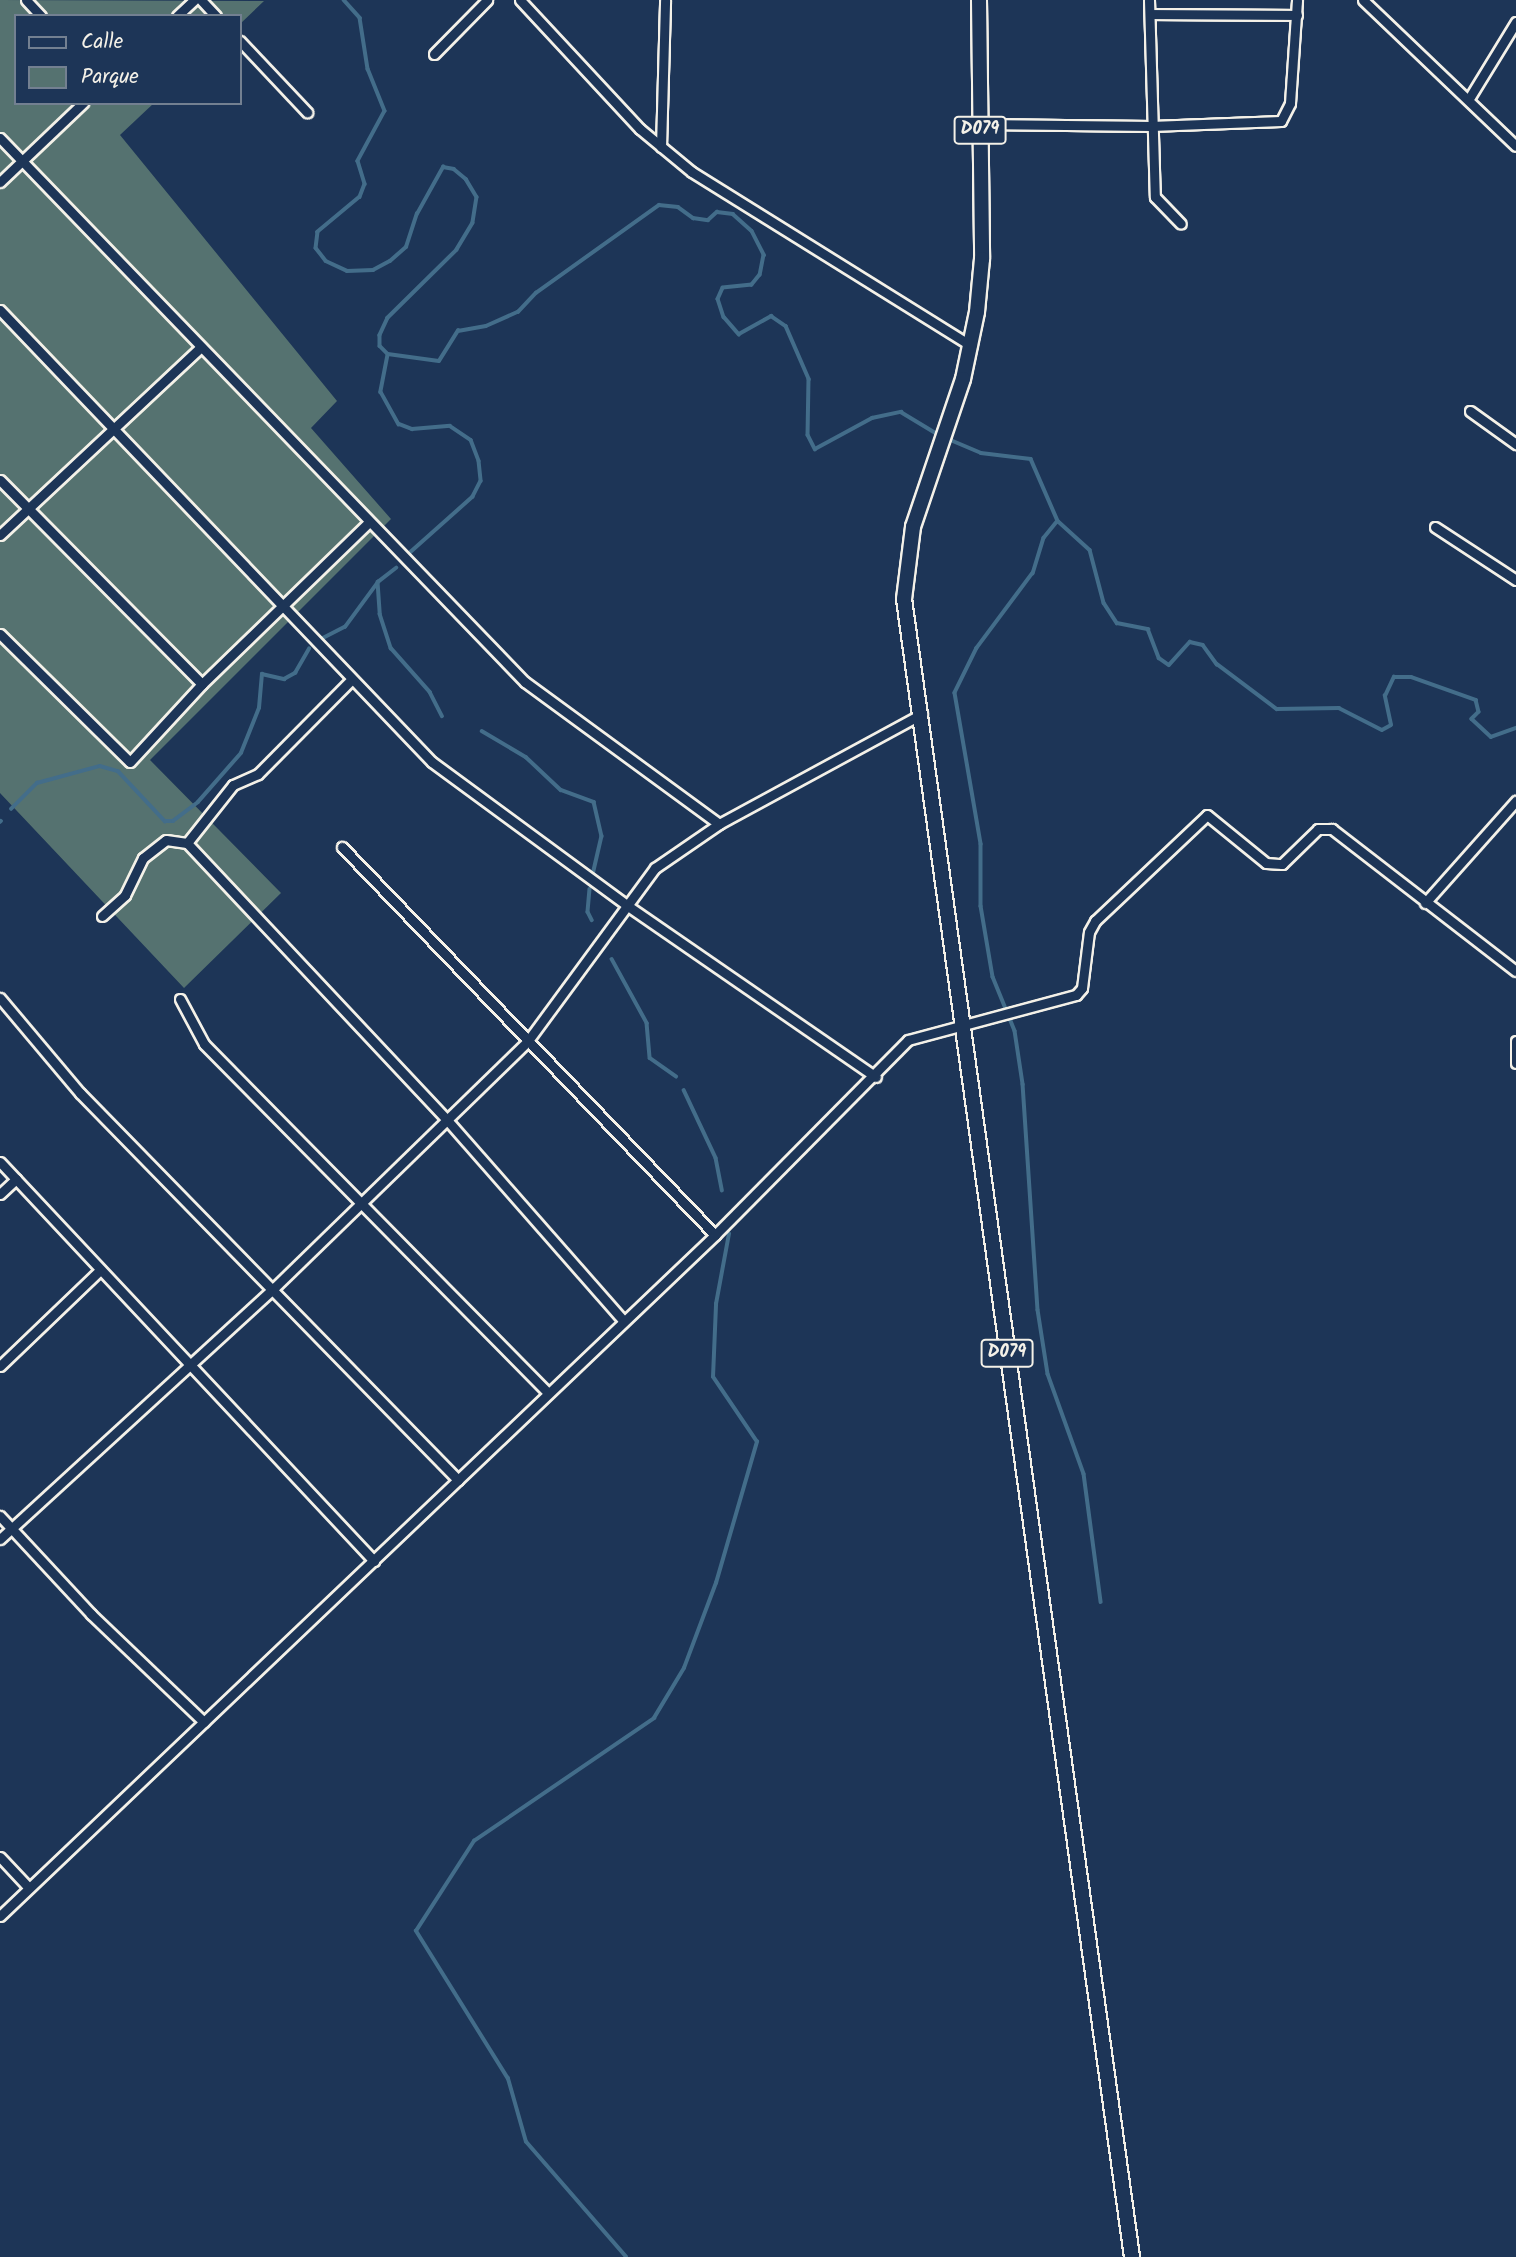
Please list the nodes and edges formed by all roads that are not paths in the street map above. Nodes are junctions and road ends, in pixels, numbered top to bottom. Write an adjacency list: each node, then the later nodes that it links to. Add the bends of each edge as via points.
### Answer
1 (26, 0): 11 (street)
2 (194, 0): 12 (street)
3 (201, 0): 13 (street)
4 (487, 0): 19 (street)
5 (520, 0): 27 (street)
6 (665, 0): 27 (street)
7 (979, 0): 23 (main road, D079)
8 (1149, 0): 14 (street)
9 (1297, 0): 15 (street)
10 (1363, 0): 20 (street)
11 (39, 14)
12 (179, 14)
13 (214, 14)
14 (1150, 15): 15 (street); 24 (street)
15 (1297, 15): 24 (street, via 1288,113 1272,124)
16 (1516, 22): 17 (street)
17 (1512, 38): 20 (street)
18 (242, 43): 22 (street)
19 (434, 54)
20 (1470, 97): 26 (street)
21 (81, 105): 28 (street)
22 (307, 112)
23 (980, 124): 24 (street); 32 (main road, D079, via 982,259)
24 (1151, 126): 30 (street, via 1155,197)
25 (0, 138): 28 (street)
26 (1516, 146)
27 (661, 147): 32 (street, via 802,244)
28 (22, 161): 29 (street); 33 (street)
29 (0, 182)
30 (1181, 224)
31 (0, 310): 35 (street)
32 (971, 345): 47 (main road, D079, via 913,527 906,576 908,642)
33 (201, 347): 35 (street); 39 (street)
34 (1470, 411): 36 (street)
35 (113, 426): 38 (street); 43 (street)
36 (1516, 444)
37 (0, 480): 38 (street)
38 (27, 508): 41 (street); 46 (street)
39 (369, 522): 43 (street); 49 (street, via 525,682)
40 (1435, 527): 42 (street)
41 (0, 535)
42 (1516, 580)
43 (286, 606): 45 (street); 46 (street)
44 (0, 634): 46 (street, via 130,762)
45 (351, 680): 50 (street, via 258,774 233,785); 53 (street, via 432,762)
46 (202, 684)
47 (922, 714): 49 (street); 58 (main road, D079)
48 (1516, 801): 52 (street)
49 (719, 824): 53 (street, via 656,867)
50 (187, 843): 54 (street, via 166,840 143,858 125,895); 63 (street)
51 (342, 847): 60 (street)
52 (1425, 903): 55 (street); 58 (street, via 1332,829 1318,829 1282,864 1266,863 1207,815 1095,921 1089,932 1082,988 1076,995)
53 (628, 906): 60 (street); 62 (street)
54 (102, 916)
55 (1516, 971)
56 (0, 998): 70 (street, via 80,1093)
57 (180, 999): 67 (street, via 204,1044)
58 (961, 1022): 62 (street, via 908,1040); 84 (main road, D079)
59 (1516, 1041): 61 (street)
60 (527, 1042): 63 (street); 68 (street)
61 (1516, 1063)
62 (876, 1077): 68 (street)
63 (448, 1121): 67 (street); 71 (street)
64 (0, 1162): 65 (street)
65 (16, 1179): 66 (street); 69 (street)
66 (0, 1194)
67 (362, 1200): 70 (street); 74 (street)
68 (715, 1235): 71 (street)
69 (100, 1270): 72 (street); 73 (street)
70 (274, 1288): 72 (street); 75 (street)
71 (624, 1321): 74 (street)
72 (191, 1364): 77 (street); 79 (street)
73 (0, 1366)
74 (548, 1393): 75 (street)
75 (458, 1480): 79 (street)
76 (0, 1516): 77 (street)
77 (11, 1528): 78 (street); 80 (street, via 91,1614)
78 (0, 1539)
79 (374, 1561): 80 (street)
80 (204, 1722): 82 (street)
81 (0, 1857): 82 (street)
82 (29, 1888): 83 (street)
83 (0, 1916)
84 (1132, 2257)

